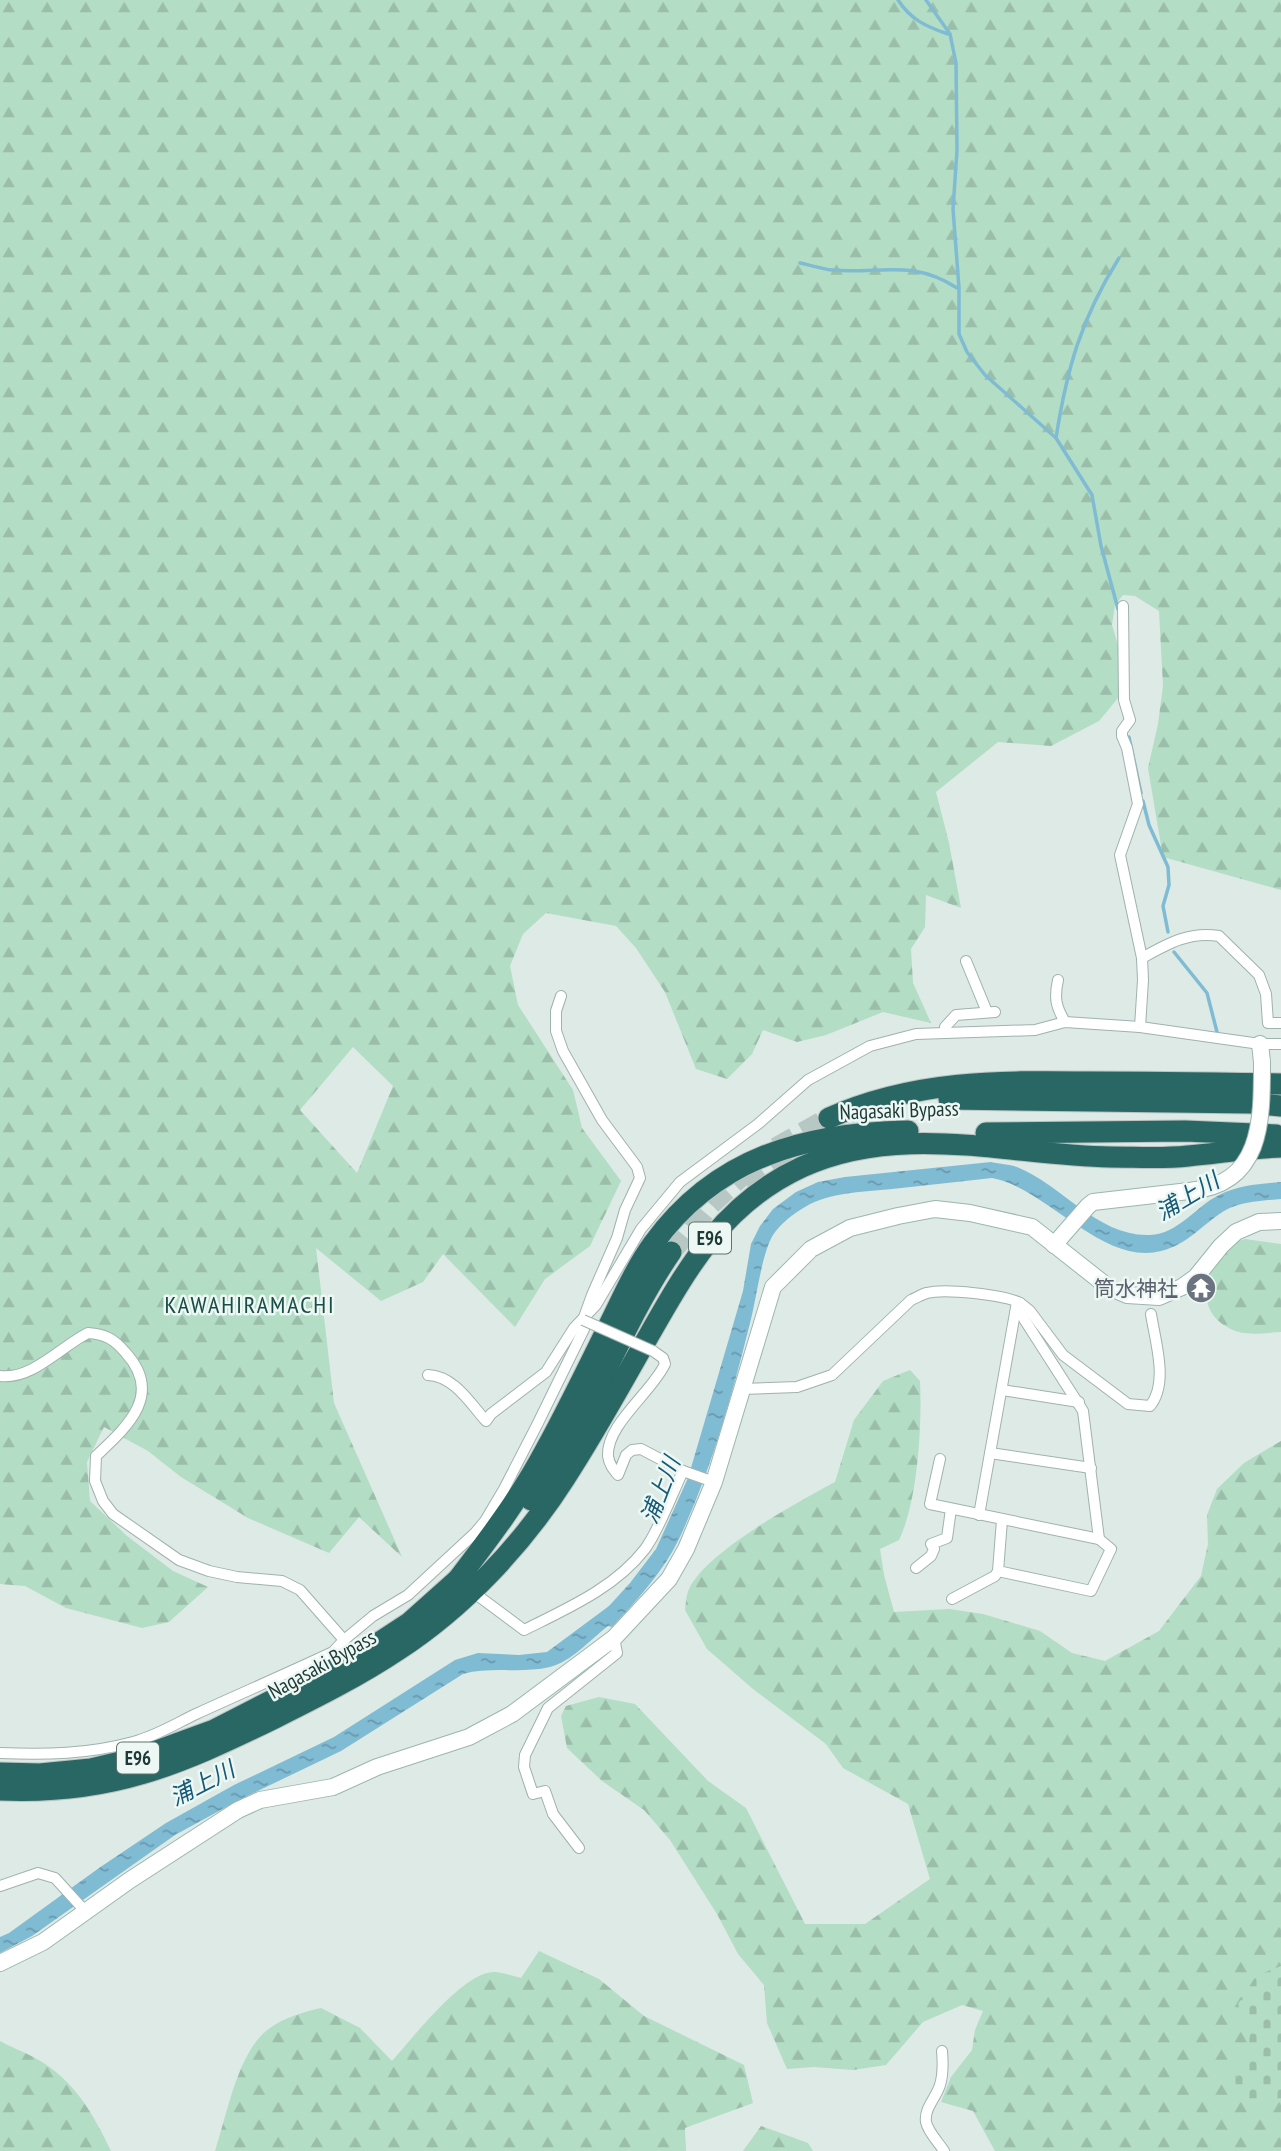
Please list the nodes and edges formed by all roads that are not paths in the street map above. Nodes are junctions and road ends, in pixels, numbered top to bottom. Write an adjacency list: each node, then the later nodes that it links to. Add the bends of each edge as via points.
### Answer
1 (1123, 606): 2 (street, via 1124,700 1130,720 1122,736 1138,804 1120,855)
2 (1142, 958): 7 (street, via 1184,938 1219,936 1259,975 1268,1023); 8 (street)
3 (966, 961): 9 (street, via 991,1012 956,1015 945,1027)
4 (1058, 980): 6 (street, via 1054,998)
5 (561, 996): 28 (street, via 556,1031 563,1051 640,1178)
6 (1065, 1022): 8 (street); 9 (street, via 1035,1030)
7 (1281, 1023)
8 (1140, 1027): 10 (street)
9 (946, 1033): 28 (street, via 916,1034 870,1046 808,1080 680,1182 641,1229)
10 (1261, 1044): 11 (street); 24 (street, bridge, via 1260,1124 1237,1172 1207,1189 1093,1202)
11 (1281, 1044)
12 (1281, 1074): 15 (highway, via 995,1071 944,1078)
13 (1281, 1084): 15 (highway, Nagasaki Bypass, via 994,1082)
14 (1281, 1090): 16 (highway, Nagasaki Bypass, via 1081,1090)
15 (895, 1094): 18 (highway, Nagasaki Bypass)
16 (949, 1099): 17 (highway); 19 (highway, Nagasaki Bypass, via 896,1107)
17 (1281, 1106)
18 (828, 1118)
19 (854, 1122)
20 (1281, 1135): 47 (highway, Nagasaki Bypass / E96, via 869,1132 800,1142 733,1170 697,1197 652,1245 523,1492)
21 (1281, 1147): 34 (highway, Nagasaki Bypass / E96, via 1134,1157 921,1143 863,1149 806,1165 761,1189 702,1248)
22 (748, 1187): 34 (highway, Nagasaki Bypass / E96, via 716,1216 677,1266)
23 (1281, 1221): 24 (street, via 1259,1222 1236,1232 1196,1277 1158,1297 1127,1295 1108,1287)
24 (1059, 1239): 31 (street, via 1032,1227 934,1209 850,1228 811,1249 773,1287)
25 (671, 1252): 47 (highway, Nagasaki Bypass / E96, via 558,1462 511,1528)
26 (1019, 1302): 27 (street, via 1063,1356 1128,1404 1145,1407 1156,1398 1159,1384); 31 (street, via 928,1292 912,1300 832,1375 797,1387); 32 (street); 33 (street, via 1024,1319)
27 (1151, 1314)
28 (583, 1320): 29 (street, via 546,1372 486,1421 453,1384); 38 (street, bridge, via 653,1351 665,1364 616,1430 608,1453 610,1464 618,1475 626,1455 641,1449); 44 (street, via 584,1329 505,1489 475,1533)
29 (428, 1375)
30 (0, 1376): 51 (street, via 28,1373 88,1333 113,1339 134,1362 141,1394 130,1423 96,1456 95,1481 103,1501 113,1514 179,1560 237,1577 282,1581 300,1590)
31 (742, 1388): 39 (street)
32 (1002, 1390): 33 (street); 35 (street)
33 (1079, 1402): 37 (street)
34 (586, 1444): 54 (highway, Nagasaki Bypass / E96, via 539,1516 495,1568 415,1638 366,1671 169,1766 93,1786)
35 (990, 1452): 37 (street); 41 (street)
36 (940, 1459): 40 (street, via 930,1504)
37 (1091, 1468): 43 (street)
38 (683, 1471): 39 (street); 48 (street, via 646,1548 620,1577 524,1630)
39 (711, 1481): 50 (street, via 686,1549 669,1579)
40 (951, 1508): 41 (street); 45 (street, via 947,1538 931,1544 931,1556)
41 (979, 1515): 42 (street)
42 (1002, 1520): 43 (street); 46 (street)
43 (1099, 1538): 46 (street, via 1111,1549 1091,1591)
44 (440, 1564): 47 (street); 51 (street, via 408,1595)
45 (916, 1568)
46 (999, 1571): 49 (street)
47 (459, 1581): 53 (highway, Nagasaki Bypass / E96, via 409,1623 357,1657 214,1730 91,1769)
48 (477, 1595)
49 (952, 1599)
50 (614, 1638): 55 (street, via 617,1653 548,1708 525,1755 533,1794 545,1791 553,1814); 57 (street, via 491,1727 333,1787 261,1800 238,1810)
51 (344, 1640): 52 (street, via 333,1652 152,1736 87,1751)
52 (0, 1752)
53 (0, 1773)
54 (0, 1790)
55 (579, 1848)
56 (0, 1886): 57 (street, via 37,1872 55,1878)
57 (85, 1911): 58 (street, via 43,1942)
58 (0, 1963)
59 (942, 2051): 60 (street, via 940,2085 925,2120)
60 (944, 2151)

